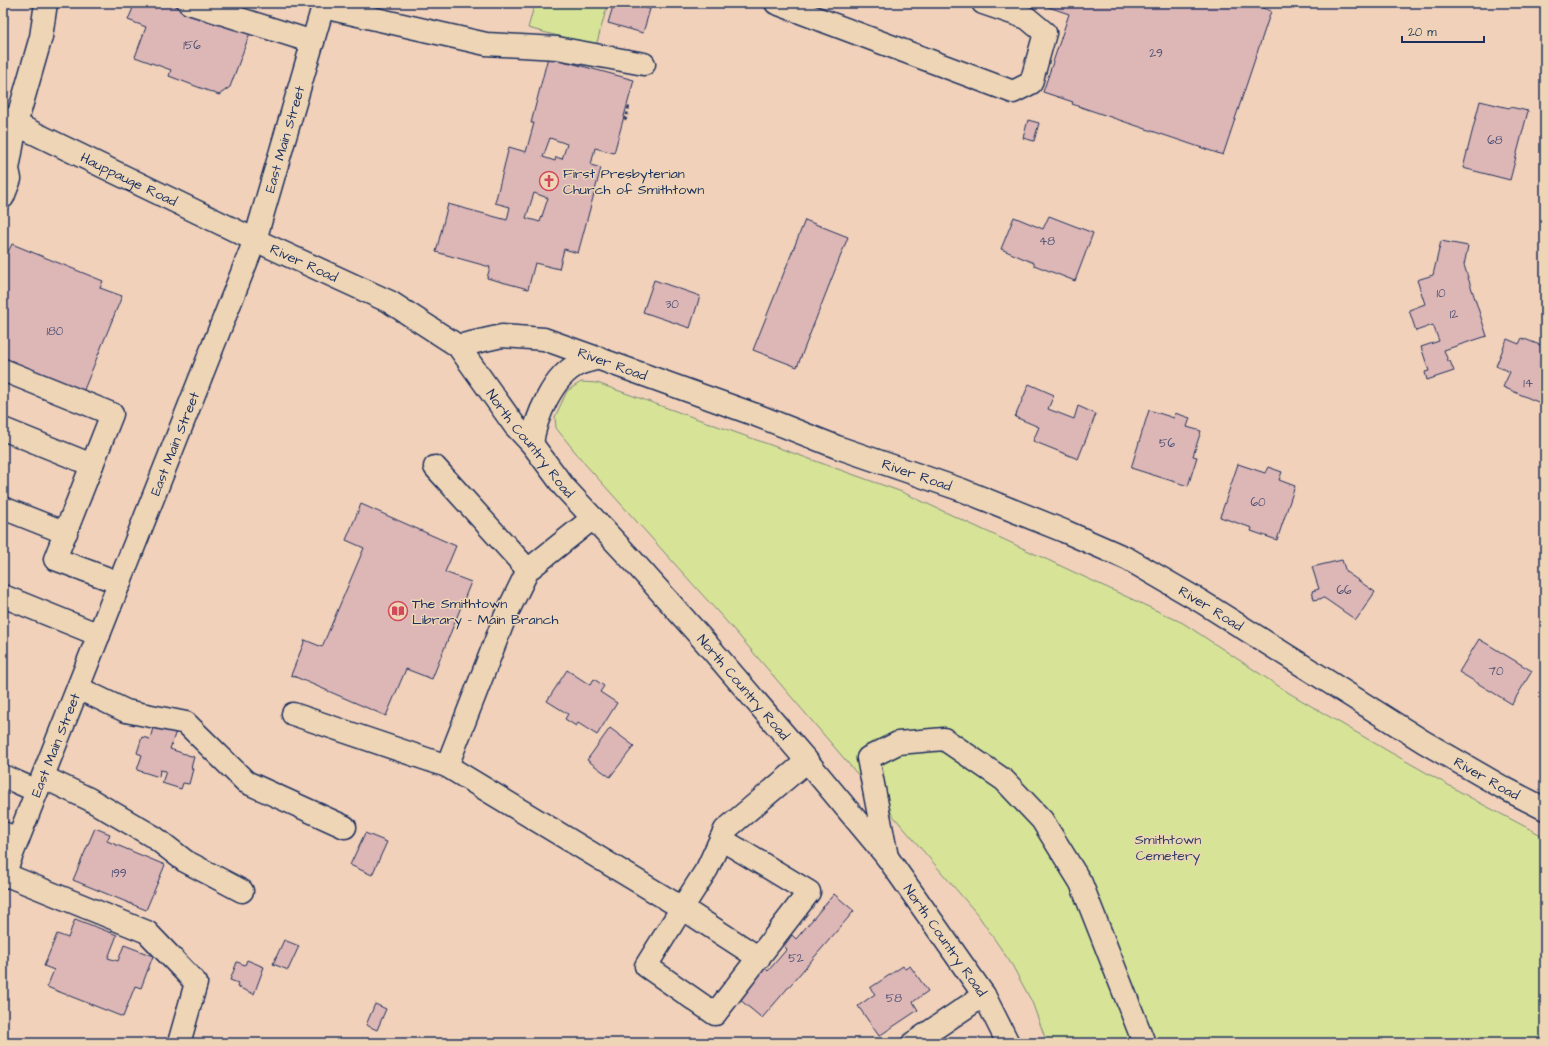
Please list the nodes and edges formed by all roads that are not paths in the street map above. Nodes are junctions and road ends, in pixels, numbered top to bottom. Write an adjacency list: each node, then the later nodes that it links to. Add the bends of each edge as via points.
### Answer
1 (46, 3): 8 (main road, via 41,38)
2 (189, 3): 6 (main road)
3 (776, 3): 4 (main road, via 1013,92 1031,82 1045,34 1027,18)
4 (983, 3)
5 (323, 5): 6 (main road, East Main Street); 7 (main road, via 486,44 557,48)
6 (313, 42): 10 (main road, East Main Street)
7 (644, 64)
8 (9, 121): 9 (main road, via 10,179); 10 (main road, Hauppauge Road)
9 (3, 197)
10 (255, 240): 11 (main road, River Road, via 390,302); 22 (main road, East Main Street)
11 (458, 346): 12 (main road, River Road, via 502,336 544,339); 15 (main road, North Country Road, via 515,426)
12 (599, 358): 15 (main road, via 578,364 560,379 542,410 534,430); 31 (main road, River Road, via 837,447 962,490 1128,560 1202,602 1424,742 1502,787)
13 (3, 370): 16 (main road, via 112,414)
14 (3, 428): 16 (main road)
15 (532, 444): 19 (main road, North Country Road, via 564,487)
16 (92, 465): 20 (main road)
17 (435, 467): 21 (main road)
18 (3, 508): 20 (main road)
19 (593, 518): 21 (main road); 27 (main road, North Country Road, via 706,643)
20 (66, 533): 22 (main road, via 55,559)
21 (528, 570): 28 (main road, via 505,617)
22 (120, 583): 24 (main road, East Main Street)
23 (5, 601): 24 (main road)
24 (99, 635): 25 (main road, East Main Street)
25 (78, 688): 30 (main road, East Main Street); 32 (main road, via 126,711 186,723 246,782)
26 (293, 714): 28 (main road)
27 (807, 761): 34 (main road, via 725,830); 35 (main road, North Country Road)
28 (447, 766): 38 (main road)
29 (3, 776): 30 (main road)
30 (40, 784): 33 (main road, East Main Street); 37 (main road, via 89,799 154,837 185,861)
31 (1545, 808)
32 (345, 826)
33 (10, 836): 36 (main road, East Main Street)
34 (721, 839): 38 (main road, via 707,869); 39 (main road, via 809,892)
35 (887, 857): 40 (main road, North Country Road); 44 (main road, via 868,758 898,743 944,739 1004,780 1042,820 1081,883)
36 (4, 875): 41 (main road, via 147,932 196,982)
37 (242, 891)
38 (682, 908): 39 (main road); 39 (main road, via 646,966 715,1014)
39 (758, 958)
40 (984, 995): 42 (main road); 43 (main road, North Country Road)
41 (179, 1043)
42 (913, 1043)
43 (1008, 1043)
44 (1144, 1043)

